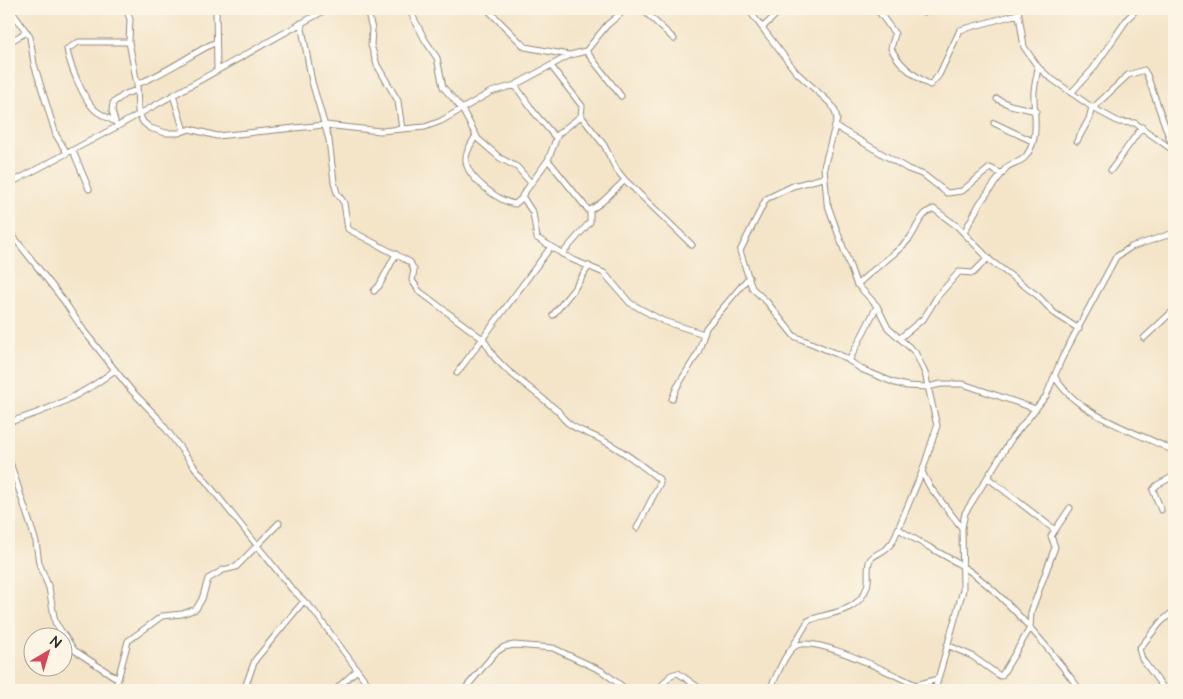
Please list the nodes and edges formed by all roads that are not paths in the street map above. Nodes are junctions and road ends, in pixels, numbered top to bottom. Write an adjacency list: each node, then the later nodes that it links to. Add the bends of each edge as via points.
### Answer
1 (10, 9): 17 (street)
2 (126, 9): 20 (street, via 130,20)
3 (216, 9): 21 (street)
4 (327, 9): 15 (street)
5 (367, 9): 44 (street, via 372,29 371,45 378,65 398,100)
6 (409, 9): 35 (street, via 437,58 443,87)
7 (487, 9): 23 (street, via 525,47)
8 (626, 9): 22 (street, via 607,25)
9 (642, 9): 18 (street)
10 (748, 9): 16 (street)
11 (782, 9): 16 (street)
12 (877, 9): 14 (street, via 895,34 891,48 894,54 930,85 939,75 960,30)
13 (1137, 9): 30 (street)
14 (1018, 11): 25 (street, via 1024,47)
15 (301, 23): 26 (street); 41 (street, via 310,74)
16 (763, 27): 42 (street, via 796,72 831,104 836,116)
17 (27, 32): 19 (street); 51 (street, via 56,135)
18 (674, 39)
19 (9, 42)
20 (128, 42): 27 (street); 40 (street, via 78,42 67,49 89,102)
21 (216, 42): 26 (street); 27 (street, via 154,78)
22 (586, 51): 23 (street); 32 (street)
23 (570, 55): 24 (street)
24 (551, 66): 28 (street); 38 (street, via 582,106)
25 (1038, 67): 30 (street); 36 (street, via 1034,92)
26 (217, 71): 31 (street)
27 (137, 84): 29 (street)
28 (515, 85): 35 (street, via 491,92); 47 (street)
29 (137, 90): 37 (street); 40 (street, via 113,103 112,115)
30 (1071, 93): 34 (street)
31 (173, 95): 37 (street); 45 (street)
32 (621, 96)
33 (997, 99): 36 (street)
34 (1093, 108): 43 (street, via 1119,122); 48 (street); 50 (street, via 1128,75 1144,70)
35 (462, 109): 44 (street, via 425,127); 46 (street)
36 (1036, 111): 49 (street)
37 (139, 114): 40 (street); 45 (street, via 150,128 166,133)
38 (581, 116): 47 (street); 56 (street, via 604,144)
39 (994, 123): 49 (street)
40 (117, 124): 51 (street)
41 (325, 125): 44 (street, via 380,131); 45 (street, via 233,136 212,135 192,129); 67 (street, via 334,182 344,203 348,229)
42 (835, 126): 54 (street, via 924,175 947,193 962,191 990,168); 55 (street, via 828,145)
43 (1142, 127): 50 (street); 53 (street)
44 (402, 129)
45 (184, 131)
46 (476, 135): 57 (street); 60 (street, via 466,155 468,169 485,188 510,203 516,204)
47 (556, 138): 52 (street)
48 (1077, 141)
49 (1032, 142): 54 (street, via 1024,159 1011,163)
50 (1174, 151)
51 (70, 152): 58 (street); 59 (street)
52 (548, 160): 57 (street); 61 (street)
53 (1112, 170)
54 (1002, 174): 63 (street, via 980,202)
55 (823, 178): 71 (street, via 780,191 763,202 740,250); 72 (street, via 827,203)
56 (625, 180): 61 (street); 65 (street)
57 (532, 183): 60 (street)
58 (9, 184)
59 (89, 189)
60 (522, 198): 66 (street, via 533,213 537,238)
61 (590, 211): 68 (street, via 590,222)
62 (9, 231): 85 (street)
63 (964, 233): 69 (street); 72 (street, via 940,212 931,210 898,250)
64 (1174, 233): 79 (street, via 1132,247 1116,257)
65 (692, 245)
66 (550, 248): 68 (street); 83 (street)
67 (396, 254): 73 (street); 83 (street, via 413,266 412,280 419,291)
68 (562, 254): 70 (street)
69 (988, 258): 79 (street); 81 (street, via 973,273 959,272 920,323)
70 (589, 266): 77 (street); 80 (street, via 612,279 623,298 630,303 664,321)
71 (749, 277): 80 (street); 84 (street, via 752,288 791,334)
72 (857, 285): 75 (street)
73 (374, 291)
74 (9, 294): 78 (street)
75 (877, 306): 81 (street, via 888,328); 84 (street)
76 (1174, 310): 82 (street)
77 (553, 316)
78 (9, 322)
79 (1079, 329): 87 (street)
80 (704, 334): 89 (street, via 698,354)
81 (900, 338): 88 (street, via 915,352)
82 (1144, 338)
83 (484, 340): 86 (street); 100 (street, via 501,364 563,419 600,439 659,479 660,483)
84 (849, 361): 88 (street, via 894,383)
85 (115, 370): 91 (street, via 92,388 66,401 41,413); 104 (street, via 157,417)
86 (457, 373)
87 (1055, 377): 90 (street); 92 (street, via 1070,398 1092,412)
88 (928, 387): 90 (street, via 963,384); 94 (street, via 937,426)
89 (672, 399)
90 (1036, 409): 96 (street, via 1012,438)
91 (9, 422)
92 (1174, 451)
93 (9, 459): 113 (street, via 36,542 38,563 49,588 55,622 74,650)
94 (922, 472): 101 (street); 102 (street)
95 (1174, 476): 98 (street, via 1153,490)
96 (988, 478): 101 (street, via 970,504); 103 (street)
97 (1070, 508): 103 (street)
98 (1161, 510)
99 (280, 523): 104 (street)
100 (637, 528)
101 (962, 528): 105 (street)
102 (899, 529): 105 (street); 110 (street, via 888,548 868,562 868,582 862,597 841,612 808,621)
103 (1055, 530): 108 (street, via 1051,537 1055,547 1032,612)
104 (257, 546): 106 (street); 113 (street, via 236,568 223,570 208,579 196,609 162,616 128,641)
105 (963, 566): 108 (street); 109 (street, via 962,590)
106 (304, 602): 111 (street); 115 (street, via 255,660)
107 (1174, 611): 125 (street, via 1139,649 1142,659)
108 (1030, 628): 109 (street, via 1001,676 972,656); 124 (street)
109 (947, 645): 112 (street)
110 (792, 648): 112 (street, via 803,644 832,649 916,685); 122 (street)
111 (357, 670): 116 (street); 117 (street)
112 (938, 678): 123 (street)
113 (118, 679): 114 (street)
114 (115, 690)
115 (244, 690)
116 (334, 690)
117 (372, 690)
118 (464, 690): 119 (street, via 495,653 504,646 514,645 553,648 602,671)
119 (627, 690)
120 (658, 690): 121 (street, via 671,675 678,673)
121 (702, 690)
122 (769, 690)
123 (935, 690)
124 (1080, 690)
125 (1165, 690)

